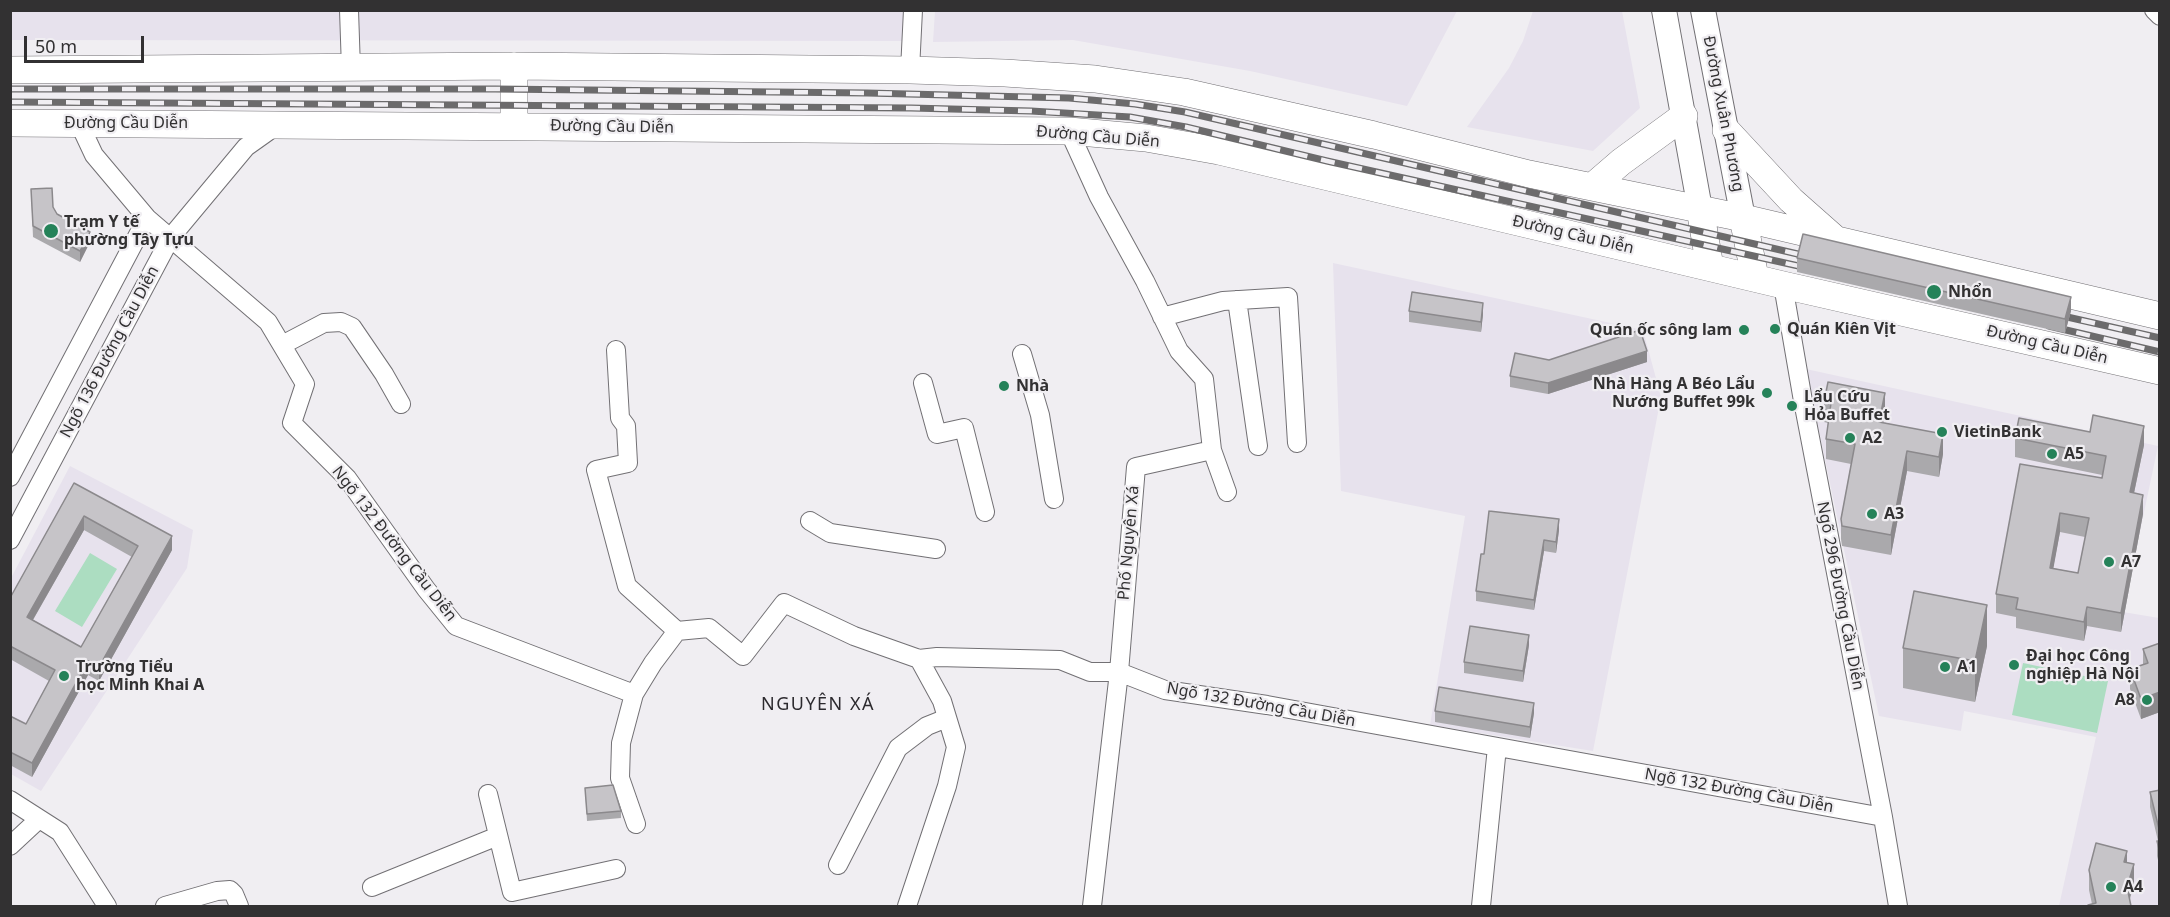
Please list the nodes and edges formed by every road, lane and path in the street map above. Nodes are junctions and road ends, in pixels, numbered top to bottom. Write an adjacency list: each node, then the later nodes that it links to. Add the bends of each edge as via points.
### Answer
1 (349, 10): 8 (street)
2 (914, 10): 10 (street)
3 (1664, 10): 11 (main road)
4 (1703, 10): 16 (main road, Đường Xuân Phương)
5 (2154, 10): 6 (street)
6 (2160, 16)
7 (514, 66): 8 (highway); 10 (highway); 15 (highway)
8 (351, 69): 9 (highway)
9 (10, 70)
10 (910, 70): 18 (highway, via 1095,79 1184,92)
11 (1684, 117): 18 (highway); 19 (main road)
12 (10, 123): 13 (highway, Đường Cầu Diễn)
13 (80, 123): 14 (highway, Đường Cầu Diễn); 20 (street, via 94,155)
14 (277, 125): 15 (highway, Đường Cầu Diễn); 22 (street, Ngõ 136 Đường Cầu Diễn, via 246,147)
15 (514, 126): 17 (highway, Đường Cầu Diễn)
16 (1726, 130): 21 (main road, Đường Xuân Phương); 23 (highway, via 1791,200)
17 (1069, 131): 24 (highway, Đường Cầu Diễn, via 1146,138 1219,151); 29 (street)
18 (1592, 187): 19 (highway)
19 (1700, 209): 21 (highway); 24 (highway)
20 (147, 218): 22 (street); 39 (street)
21 (1743, 218): 23 (highway); 25 (highway)
22 (171, 237): 30 (street, via 268,322); 44 (street, Ngõ 136 Đường Cầu Diễn)
23 (1838, 240): 28 (highway)
24 (1710, 267): 25 (highway, Đường Cầu Diễn)
25 (1755, 277): 26 (highway, Đường Cầu Diễn)
26 (1783, 285): 33 (highway, Đường Cầu Diễn); 54 (street, Ngõ 296 Đường Cầu Diễn)
27 (1237, 300): 29 (street); 36 (street, via 1288,297); 37 (street)
28 (2160, 316)
29 (1162, 317): 38 (street, via 1179,351 1204,379)
30 (282, 345): 35 (street, via 324,323 341,322 352,327); 49 (street, Ngõ 132 Đường Cầu Diễn, via 305,384 292,423 347,478 456,626)
31 (616, 350): 46 (street, via 620,418 626,426 628,463 596,470 627,586)
32 (1022, 354): 41 (street, via 1040,415)
33 (2160, 371)
34 (923, 383): 42 (street, via 937,434 964,428)
35 (401, 404)
36 (1297, 443)
37 (1258, 446)
38 (1212, 450): 40 (street); 48 (street, Phố Nguyên Xá, via 1136,467)
39 (10, 477)
40 (1227, 492)
41 (1054, 499)
42 (985, 513)
43 (810, 521): 45 (street, via 830,532)
44 (10, 540)
45 (936, 549)
46 (677, 631): 47 (street, Ngõ 132 Đường Cầu Diễn, via 709,628 743,656 784,603 854,636); 49 (street)
47 (919, 659): 48 (street, Ngõ 132 Đường Cầu Diễn, via 1060,660 1090,672); 50 (street)
48 (1119, 672): 51 (street, Ngõ 132 Đường Cầu Diễn, via 1165,690); 67 (street, Phố Nguyên Xá)
49 (634, 694): 56 (street, via 621,743 620,778)
50 (947, 718): 59 (street, via 927,726 898,748); 66 (street, via 956,747)
51 (1497, 747): 54 (street, Ngõ 132 Đường Cầu Diễn); 68 (street)
52 (488, 794): 57 (street)
53 (10, 800): 55 (street)
54 (1883, 817): 69 (street, Ngõ 296 Đường Cầu Diễn)
55 (39, 819): 58 (street); 63 (street, via 60,832)
56 (636, 824)
57 (498, 836): 61 (street); 62 (street)
58 (10, 846)
59 (838, 865)
60 (616, 869): 62 (street)
61 (372, 887)
62 (522, 896)
63 (107, 906)
64 (165, 906): 65 (street, via 230,890)
65 (239, 906)
66 (907, 906)
67 (1092, 906)
68 (1481, 906)
69 (1898, 906)

